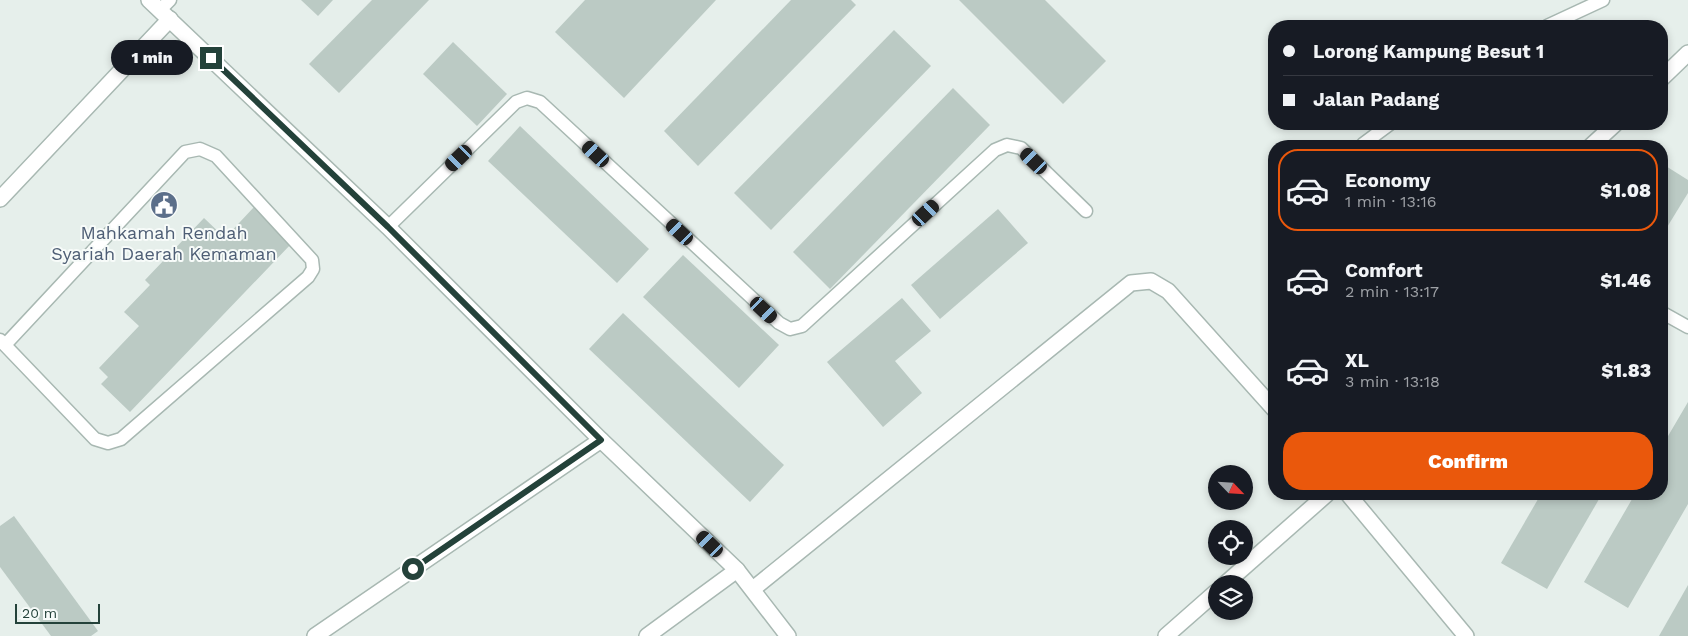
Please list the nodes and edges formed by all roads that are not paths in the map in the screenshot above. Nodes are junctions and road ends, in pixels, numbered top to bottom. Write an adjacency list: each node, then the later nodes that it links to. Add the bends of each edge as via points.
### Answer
1 (1602, 0): 3 (lane)
2 (163, 7): 10 (street); 12 (street)
3 (1560, 20)
4 (1688, 53): 5 (street)
5 (1668, 72)
6 (1382, 130): 8 (lane)
7 (1609, 130): 9 (street)
8 (1368, 140)
9 (1598, 140)
10 (0, 199)
11 (1086, 211): 12 (lane, via 1021,148 1007,145 995,150 802,326 790,329 778,323 540,102 527,98 516,102)
12 (388, 227): 17 (street)
13 (1668, 316): 14 (lane)
14 (1688, 327)
15 (3, 342): 15 (lane, via 184,152 200,149 216,156 312,260 313,269 308,277 121,439 108,443 94,438)
16 (1268, 402): 22 (street, via 1168,291 1151,281 1131,283)
17 (601, 440): 20 (street); 24 (street)
18 (1320, 500): 21 (street)
19 (1353, 500): 28 (street)
20 (737, 570): 22 (street); 25 (street)
21 (1235, 575)
22 (753, 589): 26 (street)
23 (1208, 599): 27 (street)
24 (318, 635)
25 (647, 636)
26 (788, 636)
27 (1166, 636)
28 (1466, 636)

